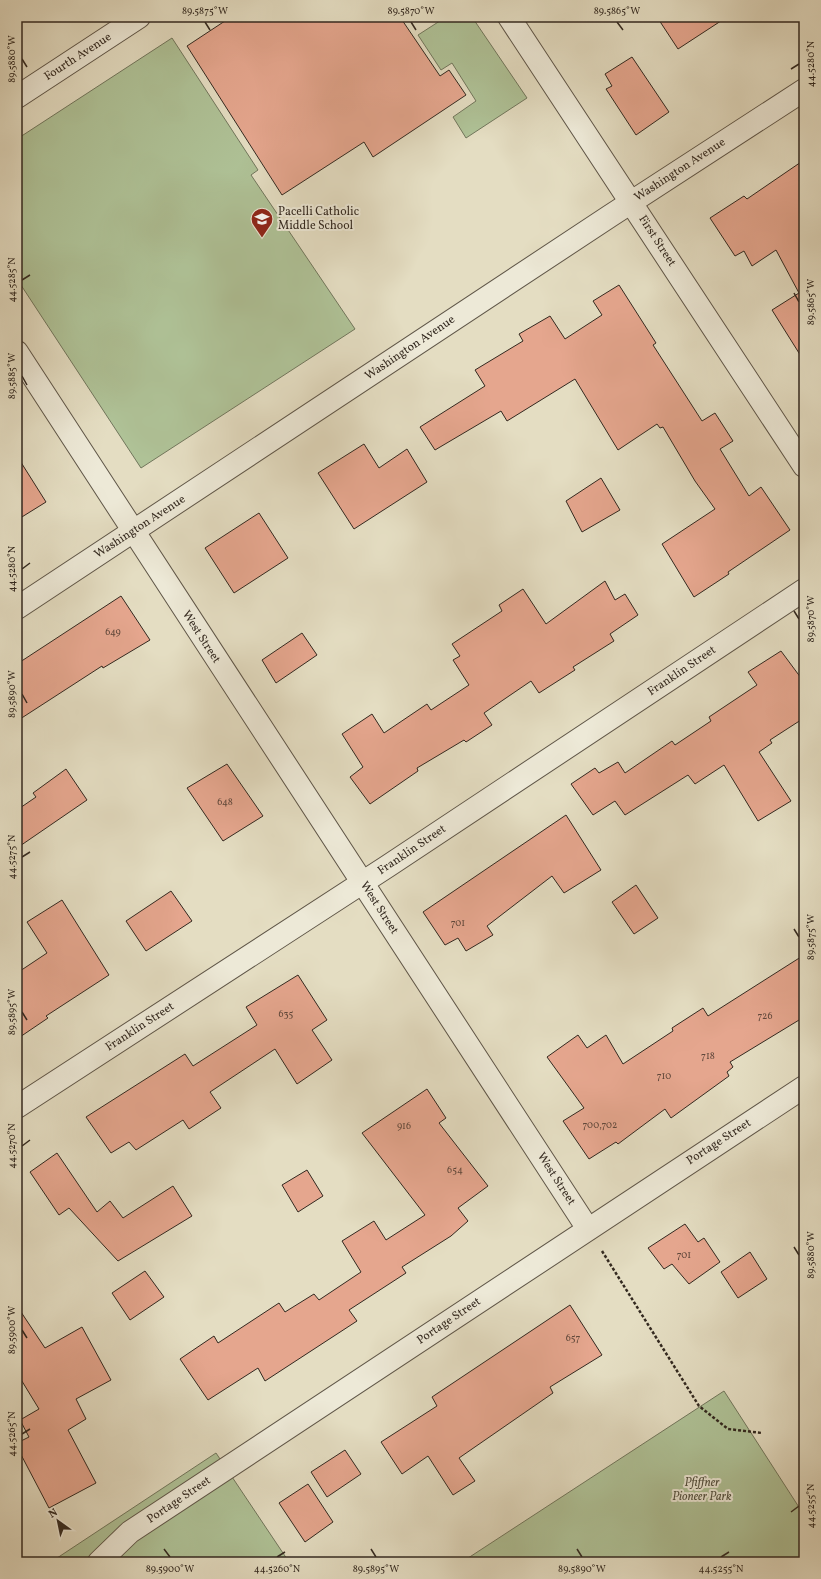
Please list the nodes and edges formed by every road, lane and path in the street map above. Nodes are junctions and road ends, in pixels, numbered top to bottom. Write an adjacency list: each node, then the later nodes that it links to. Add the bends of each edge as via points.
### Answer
1 (139, 17): 4 (street, Fourth Avenue)
2 (509, 17): 5 (street, First Street)
3 (804, 90): 5 (street, Washington Avenue)
4 (17, 97)
5 (631, 202): 7 (street, First Street); 8 (street, Washington Avenue)
6 (17, 352): 8 (street, West Street)
7 (804, 466)
8 (133, 532): 10 (street, Washington Avenue); 11 (street, West Street)
9 (804, 590): 11 (street, Franklin Street)
10 (17, 608)
11 (362, 883): 13 (street, Franklin Street); 14 (street, West Street)
12 (804, 1087): 14 (street, Portage Street)
13 (17, 1107)
14 (588, 1229): 15 (path, via 699,1406 728,1429); 16 (street, Portage Street, via 130,1532)
15 (762, 1433)
16 (99, 1562)

